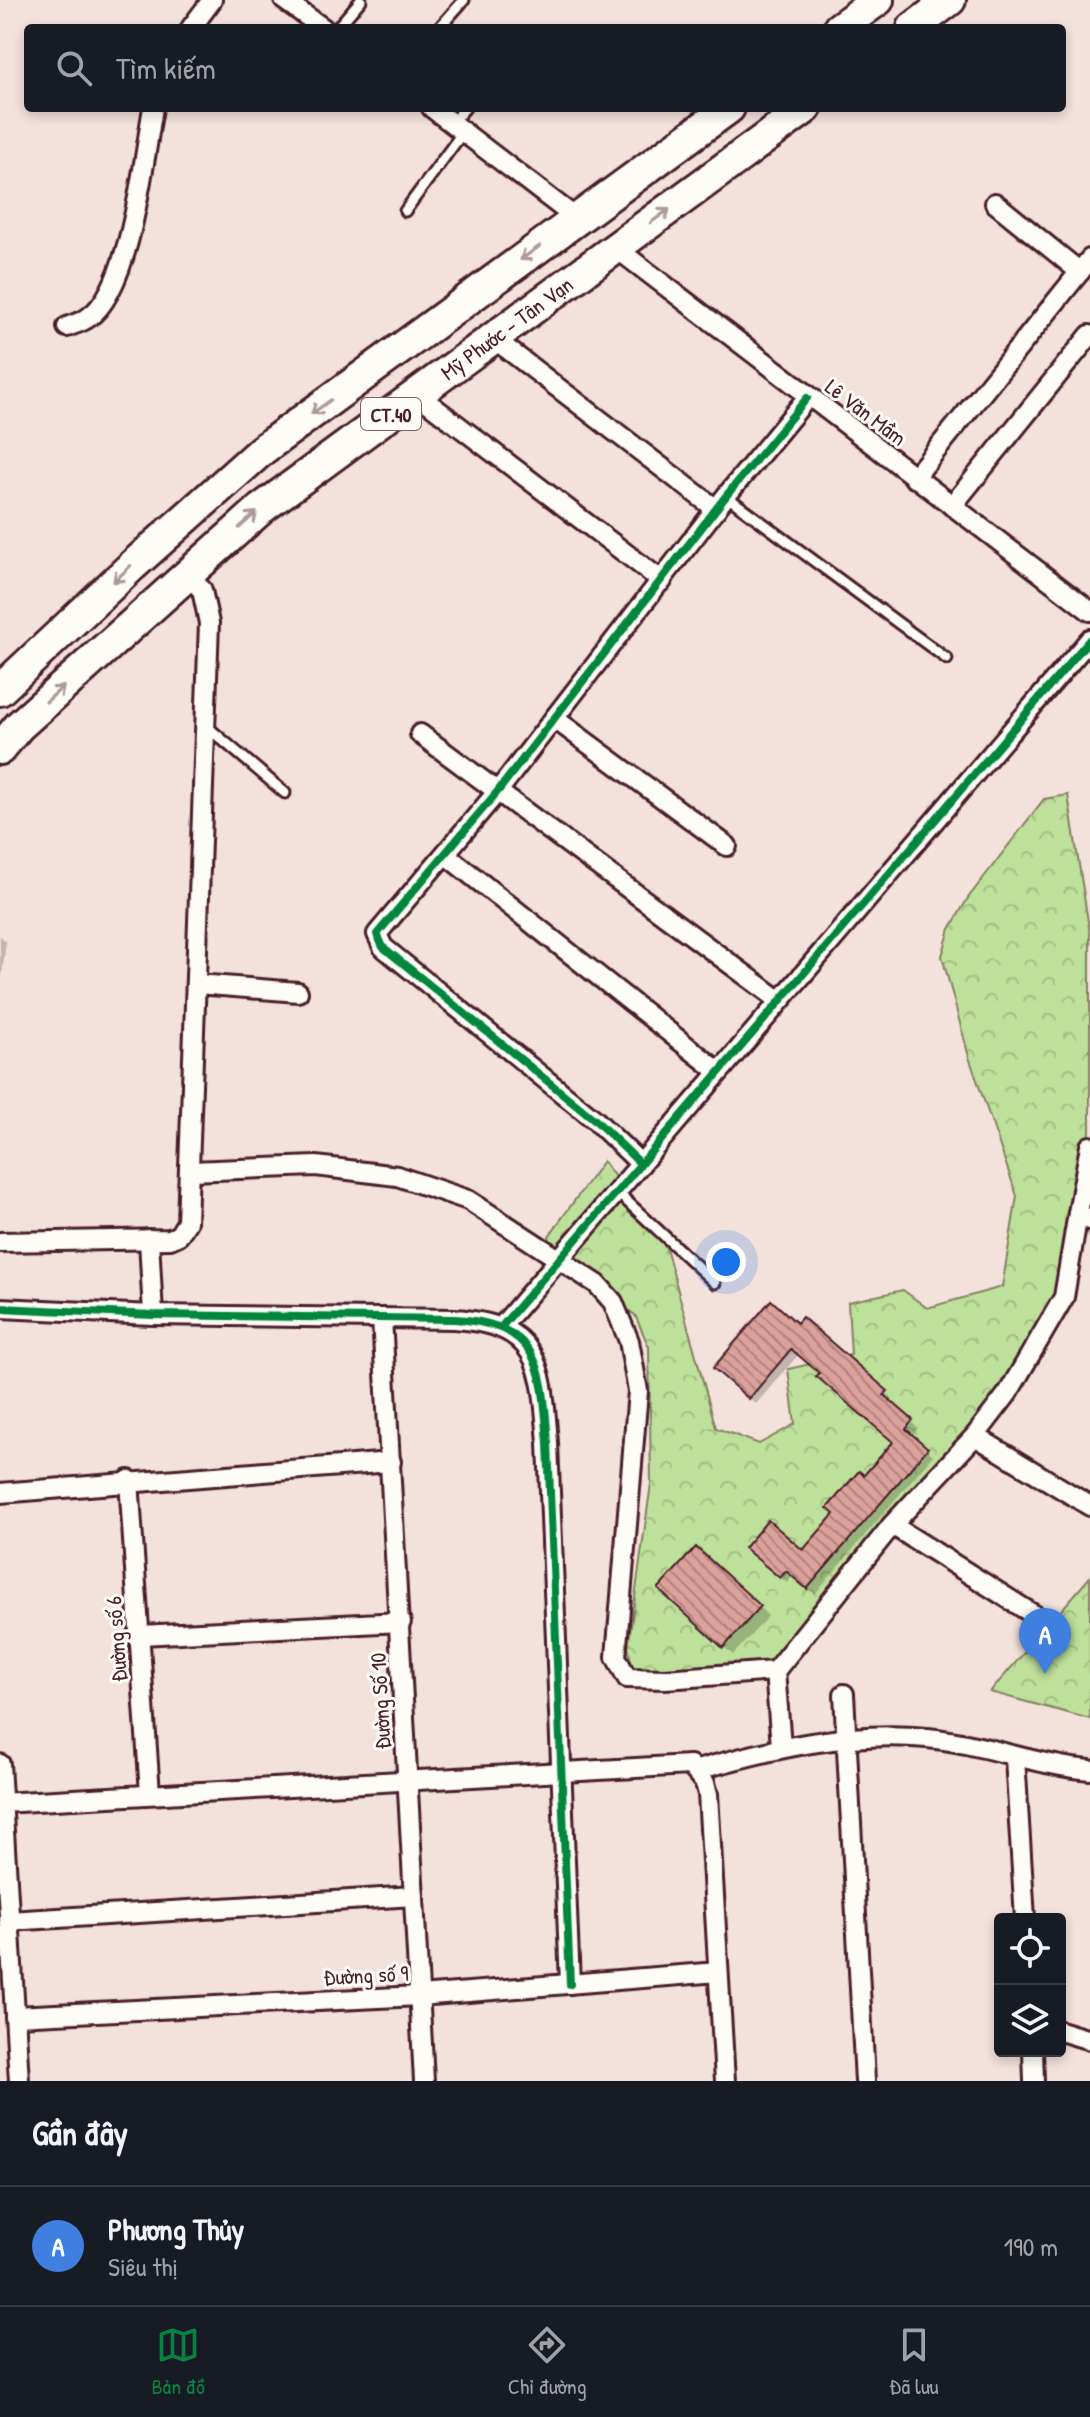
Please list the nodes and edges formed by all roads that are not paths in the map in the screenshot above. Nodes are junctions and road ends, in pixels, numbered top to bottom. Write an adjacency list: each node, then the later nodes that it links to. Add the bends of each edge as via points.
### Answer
1 (212, 0): 7 (street)
2 (284, 0): 8 (street)
3 (361, 0): 9 (lane)
4 (464, 0): 10 (lane)
5 (878, 0): 11 (main road)
6 (950, 0): 12 (main road)
7 (194, 24)
8 (317, 24)
9 (340, 24)
10 (443, 24)
11 (845, 24)
12 (918, 24)
13 (152, 112): 24 (street, via 133,225 109,293 90,317)
14 (437, 112): 18 (street)
15 (464, 112): 18 (lane)
16 (724, 112): 21 (main road, CT.40)
17 (801, 112): 22 (main road, Mỹ Phước - Tân Vạn / CT.40, one-way to 17)
18 (458, 128): 20 (lane); 21 (street)
19 (995, 203): 23 (street)
20 (405, 211)
21 (577, 219): 37 (main road, CT.40, one-way to 37, via 262,450)
22 (616, 248): 26 (main road, Mỹ Phước - Tân Vạn / CT.40); 28 (street, Lê Văn Mầm)
23 (1085, 265): 29 (street)
24 (67, 327)
25 (1090, 335): 31 (street)
26 (493, 338): 27 (main road, Mỹ Phước - Tân Vạn / CT.40); 30 (street)
27 (418, 395): 32 (main road, Mỹ Phước - Tân Vạn / CT.40, one-way to 27, via 262,508); 33 (street)
28 (807, 398): 29 (street, Lê Văn Mầm); 30 (street)
29 (914, 478): 31 (street, Lê Văn Mầm)
30 (721, 502): 33 (street); 36 (lane)
31 (952, 506): 34 (street, Lê Văn Mầm)
32 (188, 575): 39 (street, via 208,604); 41 (main road, Mỹ Phước - Tân Vạn / CT.40, one-way to 32)
33 (662, 581): 38 (street)
34 (1090, 611)
35 (1090, 639): 48 (street)
36 (947, 659)
37 (0, 690)
38 (555, 719): 42 (street); 44 (street)
39 (205, 725): 43 (lane); 46 (street)
40 (420, 734): 42 (street)
41 (0, 749)
42 (498, 791): 45 (street); 48 (street)
43 (285, 793)
44 (727, 846)
45 (446, 855): 49 (street); 51 (street, via 383,925 377,934 383,947 594,1119)
46 (197, 984): 47 (street); 52 (street)
47 (298, 992)
48 (779, 1000): 49 (street)
49 (718, 1071): 51 (street)
50 (1090, 1146): 54 (street)
51 (641, 1164): 53 (street)
52 (191, 1171): 55 (street, via 187,1222 179,1235); 57 (street, via 316,1166 397,1176 468,1200)
53 (617, 1192): 57 (street); 58 (lane)
54 (1084, 1217): 63 (street, via 1064,1297 1008,1393)
55 (149, 1239): 56 (street); 60 (street)
56 (0, 1242)
57 (556, 1261): 62 (street); 72 (street, via 597,1284 613,1302 629,1341 638,1391 616,1657 621,1672 627,1678 665,1679)
58 (715, 1283)
59 (0, 1308): 60 (street)
60 (153, 1315): 61 (street)
61 (382, 1318): 62 (street, via 473,1320); 64 (street, Đường Số 10)
62 (502, 1326): 80 (street, via 524,1343 543,1377)
63 (975, 1436): 67 (street); 68 (street)
64 (391, 1462): 65 (street); 70 (street, Đường Số 10)
65 (129, 1480): 66 (street); 71 (street, Đường số 6)
66 (0, 1493)
67 (1090, 1506)
68 (892, 1525): 69 (street); 72 (street)
69 (1039, 1618)
70 (401, 1622): 71 (street); 81 (street, Đường Số 10)
71 (140, 1635): 82 (street, Đường số 6)
72 (775, 1671): 75 (street)
73 (844, 1694): 74 (street)
74 (848, 1740): 75 (street); 76 (street, via 928,1738); 97 (street)
75 (781, 1746): 78 (street)
76 (1015, 1758): 79 (street); 85 (street)
77 (0, 1764): 83 (street)
78 (697, 1770): 80 (street, via 682,1765); 87 (street, via 708,1794)
79 (1090, 1770)
80 (563, 1772): 81 (street); 88 (street)
81 (408, 1780): 82 (street); 84 (street, Đường Số 10)
82 (150, 1794): 83 (street)
83 (1, 1803): 86 (street)
84 (414, 1896): 86 (street); 89 (street, Đường Số 10)
85 (1025, 1913)
86 (9, 1921): 90 (street)
87 (718, 1972): 88 (street, Đường số 9); 96 (street)
88 (570, 1984): 89 (street, Đường số 9)
89 (419, 1996): 90 (street, Đường số 9); 95 (street, Đường Số 10)
90 (15, 2016): 94 (street)
91 (1066, 2033): 92 (street)
92 (1090, 2040)
93 (1033, 2057): 98 (street)
94 (19, 2081)
95 (424, 2081)
96 (725, 2081)
97 (865, 2081)
98 (1034, 2081)

